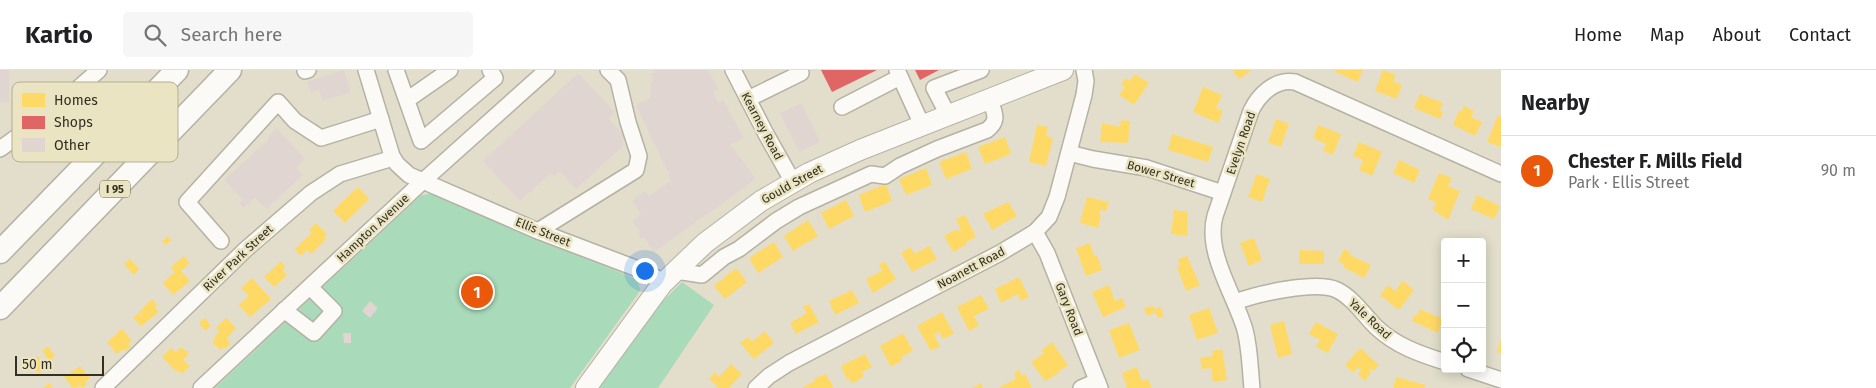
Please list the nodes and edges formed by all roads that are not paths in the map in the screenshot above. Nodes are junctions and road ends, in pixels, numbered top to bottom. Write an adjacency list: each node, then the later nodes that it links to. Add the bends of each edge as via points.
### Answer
1 (99, 70): 16 (street)
2 (177, 70): 17 (highway)
3 (230, 70): 24 (highway, I 95)
4 (366, 70): 23 (street)
5 (396, 70): 20 (street)
6 (450, 70): 20 (street)
7 (490, 70): 20 (street, via 496,78 421,141)
8 (547, 70): 33 (street, Hampton Avenue)
9 (608, 70): 36 (street, via 618,80 639,156 636,170)
10 (733, 70): 18 (street, Kearney Road)
11 (981, 70): 22 (street, via 934,88)
12 (1084, 70): 28 (street, Noanett Road, via 1084,95)
13 (1058, 71): 19 (main road, Gould Street)
14 (801, 73): 18 (street)
15 (898, 73): 21 (street); 25 (street)
16 (85, 82)
17 (165, 82)
18 (748, 99): 34 (street, Kearney Road)
19 (990, 99): 22 (main road, Gould Street); 40 (street, via 995,119 987,130 930,152 885,176 871,174 800,207 724,257 702,276)
20 (406, 100)
21 (842, 107)
22 (948, 115): 25 (main road, Gould Street)
23 (381, 119): 29 (street); 38 (street, via 321,138 295,121 278,102 187,202)
24 (178, 124)
25 (922, 126): 34 (main road, Gould Street)
26 (12, 140): 27 (street)
27 (0, 149)
28 (1069, 153): 35 (street, Bower Street, via 1141,166); 37 (street, Noanett Road, via 1049,217)
29 (393, 158): 33 (street, Ellis Street, via 404,171); 49 (street, River Park Street, via 340,174 311,193 245,250)
30 (88, 162): 39 (highway)
31 (141, 162): 43 (highway, I 95)
32 (1501, 174): 35 (street, Evelyn Road, via 1300,84 1286,82 1270,88 1254,105)
33 (423, 182): 36 (street, Ellis Street); 41 (street, Hampton Avenue)
34 (792, 182): 40 (main road, Gould Street, via 726,226)
35 (1223, 193): 42 (street, Evelyn Road, via 1212,235 1217,258)
36 (538, 231): 40 (street, Ellis Street, via 655,277)
37 (1035, 232): 48 (street, Gary Road, via 1047,253); 52 (street, Noanett Road, via 789,363)
38 (221, 241)
39 (0, 252)
40 (669, 277): 51 (main road, Gould Street)
41 (310, 287): 44 (street, Hampton Avenue); 44 (street, via 334,311 314,333)
42 (1235, 302): 45 (street, Yale Road, via 1309,287 1331,288 1343,293 1392,340); 54 (street, Evelyn Road, via 1245,333)
43 (0, 308)
44 (284, 310): 50 (street, Hampton Avenue)
45 (1441, 361)
46 (1480, 373): 47 (street)
47 (1501, 380)
48 (1098, 384): 53 (street)
49 (103, 388)
50 (201, 388)
51 (586, 388)
52 (756, 388)
53 (1081, 388)
54 (1252, 388)

